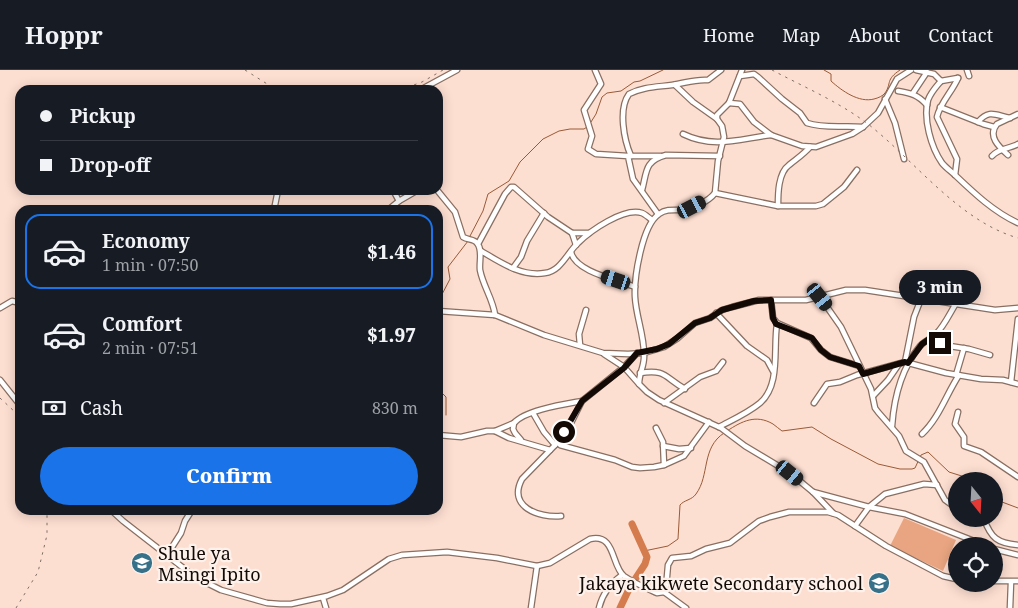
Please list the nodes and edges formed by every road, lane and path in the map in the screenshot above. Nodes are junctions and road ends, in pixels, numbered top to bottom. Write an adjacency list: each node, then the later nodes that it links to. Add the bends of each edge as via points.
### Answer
1 (456, 70): 12 (street)
2 (595, 70): 35 (street, via 601,84 584,110 592,136 588,149 596,154)
3 (721, 70): 13 (street, via 708,80)
4 (742, 70): 9 (street)
5 (911, 70): 16 (street, via 900,76)
6 (916, 70): 8 (street)
7 (967, 70): 10 (street)
8 (927, 72): 11 (street); 15 (street)
9 (740, 76): 17 (street); 26 (street, via 754,74 800,113 807,123)
10 (969, 76)
11 (942, 81): 18 (street); 19 (street, via 958,78)
12 (429, 85)
13 (675, 85): 24 (street); 35 (street, via 634,91 626,99 624,133)
14 (898, 91): 15 (street)
15 (913, 93): 18 (street)
16 (885, 99): 26 (street, via 878,113); 39 (street)
17 (729, 103): 24 (street, via 719,112); 29 (street, via 740,104 754,122)
18 (927, 105): 22 (street)
19 (940, 107): 20 (street); 25 (street)
20 (938, 114): 22 (street); 41 (street, via 938,122 957,159)
21 (1018, 114): 23 (street)
22 (927, 115): 41 (street, via 936,153)
23 (1010, 118): 25 (street, via 988,114); 27 (street)
24 (717, 119): 30 (street, via 724,132)
25 (978, 122): 27 (street)
26 (863, 127): 32 (street)
27 (994, 127): 33 (street, via 993,136)
28 (683, 134): 30 (street)
29 (771, 135): 30 (street); 32 (street)
30 (724, 143): 37 (street)
31 (1018, 144): 33 (street)
32 (810, 147): 49 (street, via 786,167 779,187)
33 (1002, 149): 34 (street); 38 (street)
34 (1008, 155)
35 (630, 156): 36 (street); 42 (street, via 632,177)
36 (661, 156): 37 (street); 42 (street, via 647,168)
37 (720, 156): 43 (street)
38 (992, 156)
39 (904, 159)
40 (857, 170): 49 (street, via 844,187 823,204)
41 (954, 175): 53 (street, via 974,194)
42 (642, 190): 51 (street)
43 (715, 193): 49 (street); 51 (street, via 692,207)
44 (395, 195): 47 (street)
45 (409, 195): 47 (street)
46 (441, 195): 56 (street, via 455,212 463,236)
47 (398, 201): 48 (street)
48 (394, 205)
49 (778, 206)
50 (544, 213): 54 (street); 56 (street, via 514,187 508,188); 60 (street)
51 (658, 214): 52 (street)
52 (652, 220): 55 (street, via 642,213 623,215); 61 (street, via 641,251)
53 (1018, 223)
54 (572, 233): 55 (street); 57 (street)
55 (589, 233): 57 (street)
56 (478, 244): 58 (street)
57 (576, 244): 59 (street)
58 (481, 251): 60 (street); 72 (street, via 482,278)
59 (571, 252): 60 (street, via 550,272 530,273); 61 (street, via 574,260 584,268)
60 (513, 268)
61 (635, 287): 80 (street)
62 (820, 297): 63 (street, via 846,290 865,290); 64 (street); 85 (street, via 838,322)
63 (920, 299): 66 (street); 83 (street)
64 (771, 300): 71 (street, via 754,301); 74 (street, via 773,318)
65 (15, 301): 67 (street)
66 (955, 305): 68 (street, via 995,310); 75 (street)
67 (0, 308)
68 (1018, 308)
69 (586, 310): 76 (street, via 580,328)
70 (443, 311): 72 (street)
71 (716, 313): 80 (street, via 695,323 669,344); 87 (street, via 747,346 767,360)
72 (495, 315): 76 (street, via 544,336)
73 (1018, 319): 92 (street)
74 (778, 324): 85 (street, via 812,338 830,357); 87 (street)
75 (935, 335): 77 (street, via 943,345); 83 (street, via 922,344)
76 (580, 346): 78 (street)
77 (964, 348): 81 (street); 90 (street)
78 (603, 353): 79 (street); 86 (street)
79 (637, 353): 80 (street); 86 (street)
80 (644, 353): 88 (street)
81 (990, 355)
82 (723, 362): 95 (street, via 716,371 700,377)
83 (907, 362): 84 (street); 90 (street); 105 (street, via 895,396)
84 (898, 364): 89 (street); 96 (street)
85 (859, 366): 89 (street)
86 (624, 368): 93 (street); 98 (street)
87 (773, 371): 106 (street, via 771,385 761,402)
88 (640, 373): 93 (street); 95 (street, via 661,372)
89 (863, 374): 96 (street); 100 (street, via 827,384)
90 (958, 375): 92 (street); 109 (street, via 933,422)
91 (0, 380): 97 (street)
92 (1011, 382): 94 (street)
93 (639, 384): 99 (street)
94 (1018, 384)
95 (685, 389): 99 (street)
96 (873, 396): 105 (street, via 878,412)
97 (15, 399)
98 (582, 401): 102 (street); 112 (street)
99 (664, 402): 103 (street)
100 (814, 403)
101 (958, 412): 117 (street, via 955,424 964,437 964,446 981,452)
102 (533, 413): 104 (street); 112 (street, via 544,432)
103 (708, 422): 106 (street); 114 (street)
104 (514, 423): 108 (street); 111 (street, via 515,433)
105 (892, 426): 118 (street, via 906,451 924,462)
106 (719, 427): 119 (street, via 790,473)
107 (656, 428): 113 (street)
108 (495, 431): 110 (street, via 461,438); 111 (street)
109 (922, 434)
110 (443, 436)
111 (521, 440): 115 (street)
112 (557, 444): 115 (street); 116 (street, via 632,467)
113 (663, 446): 114 (street); 116 (street)
114 (690, 448): 116 (street, via 684,456)
115 (550, 450): 125 (street, via 522,480 518,493 522,505 530,512)
116 (664, 465)
117 (1018, 477)
118 (937, 485): 120 (street); 121 (street, via 924,484 890,492)
119 (813, 492): 121 (street); 122 (street)
120 (948, 502)
121 (869, 507): 126 (street); 128 (street, via 905,514)
122 (833, 513): 126 (street); 139 (street, via 789,512 770,517 730,543 691,556 672,558)
123 (116, 515): 131 (street)
124 (188, 515): 131 (street)
125 (561, 516)
126 (855, 526): 135 (street, via 886,546)
127 (988, 528): 129 (street, via 997,541)
128 (964, 537)
129 (1018, 545)
130 (1003, 551): 132 (street)
131 (167, 555): 140 (street, via 221,590 267,603 291,604)
132 (1018, 555)
133 (538, 566): 134 (street, via 550,563 595,538 606,541); 140 (street, via 447,552 402,555 389,559 343,590); 142 (street)
134 (622, 575): 139 (street, via 657,593); 143 (street, via 610,586)
135 (948, 577)
136 (1018, 581): 138 (street)
137 (1003, 582): 138 (street)
138 (1011, 582): 145 (street)
139 (664, 592): 144 (street)
140 (323, 598): 141 (street)
141 (326, 608)
142 (531, 608)
143 (599, 608)
144 (686, 608)
145 (1010, 608)

